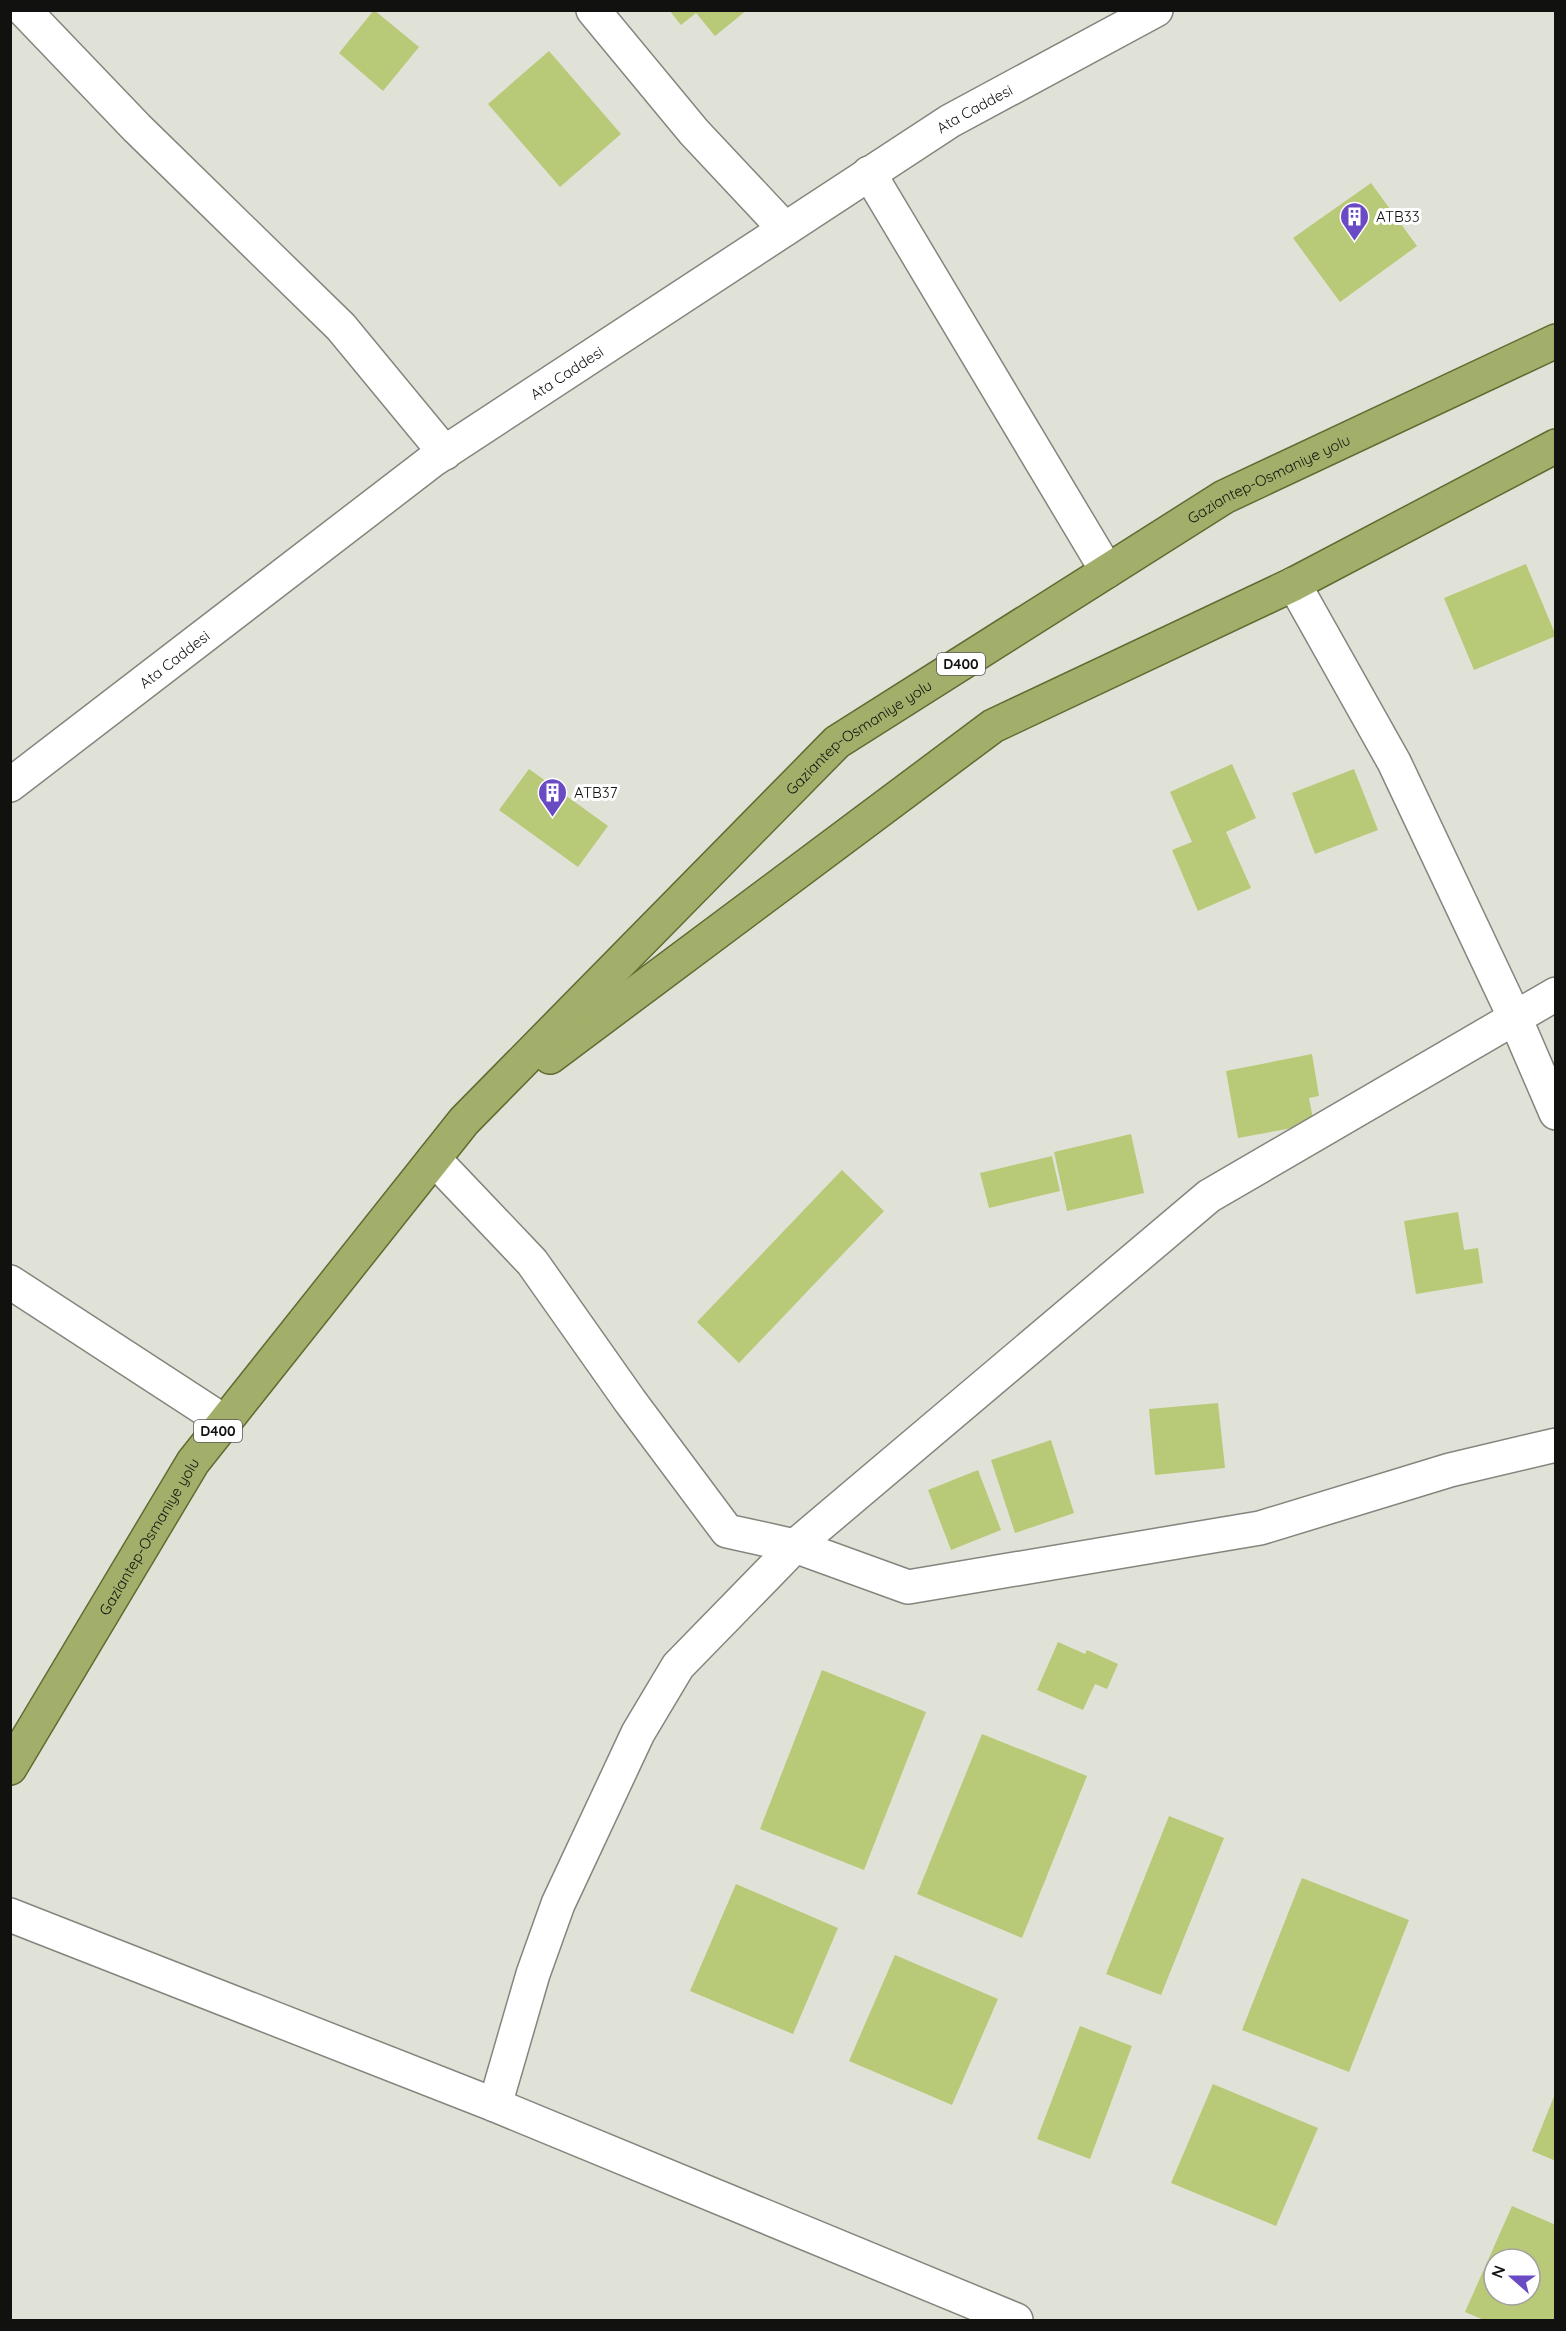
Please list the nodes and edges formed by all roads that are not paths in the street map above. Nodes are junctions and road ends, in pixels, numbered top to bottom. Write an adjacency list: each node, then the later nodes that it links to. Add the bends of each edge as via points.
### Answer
1 (24, 10): 8 (street, via 341,327)
2 (593, 10): 5 (street, via 694,132)
3 (1156, 10): 4 (street, Ata Caddesi, via 950,121)
4 (869, 173): 5 (street, Ata Caddesi); 9 (street)
5 (785, 229): 8 (street, Ata Caddesi)
6 (1556, 341): 9 (highway, Gaziantep-Osmaniye yolu / D400, via 1224,497)
7 (1556, 446): 10 (highway, Gaziantep-Osmaniye yolu / D400)
8 (445, 453): 11 (street, Ata Caddesi)
9 (1107, 572): 15 (highway, Gaziantep-Osmaniye yolu / D400, via 837,742)
10 (1294, 584): 13 (street, via 1394,762); 15 (highway, Gaziantep-Osmaniye yolu / D400, via 993,726)
11 (10, 785)
12 (1556, 994): 13 (street)
13 (1515, 1018): 14 (street); 20 (street, via 1209,1196)
14 (1556, 1113)
15 (464, 1121): 16 (highway, Gaziantep-Osmaniye yolu / D400)
16 (434, 1159): 18 (highway, Gaziantep-Osmaniye yolu / D400); 20 (street, via 532,1262 727,1531)
17 (10, 1282): 18 (street)
18 (225, 1422): 21 (highway, Gaziantep-Osmaniye yolu / D400, via 193,1462)
19 (1556, 1445): 20 (street, via 1450,1470 1260,1528 908,1587)
20 (795, 1546): 23 (street, via 678,1666 638,1733 558,1904)
21 (10, 1768)
22 (13, 1924): 23 (street)
23 (495, 2105): 24 (street)
24 (1016, 2320)

